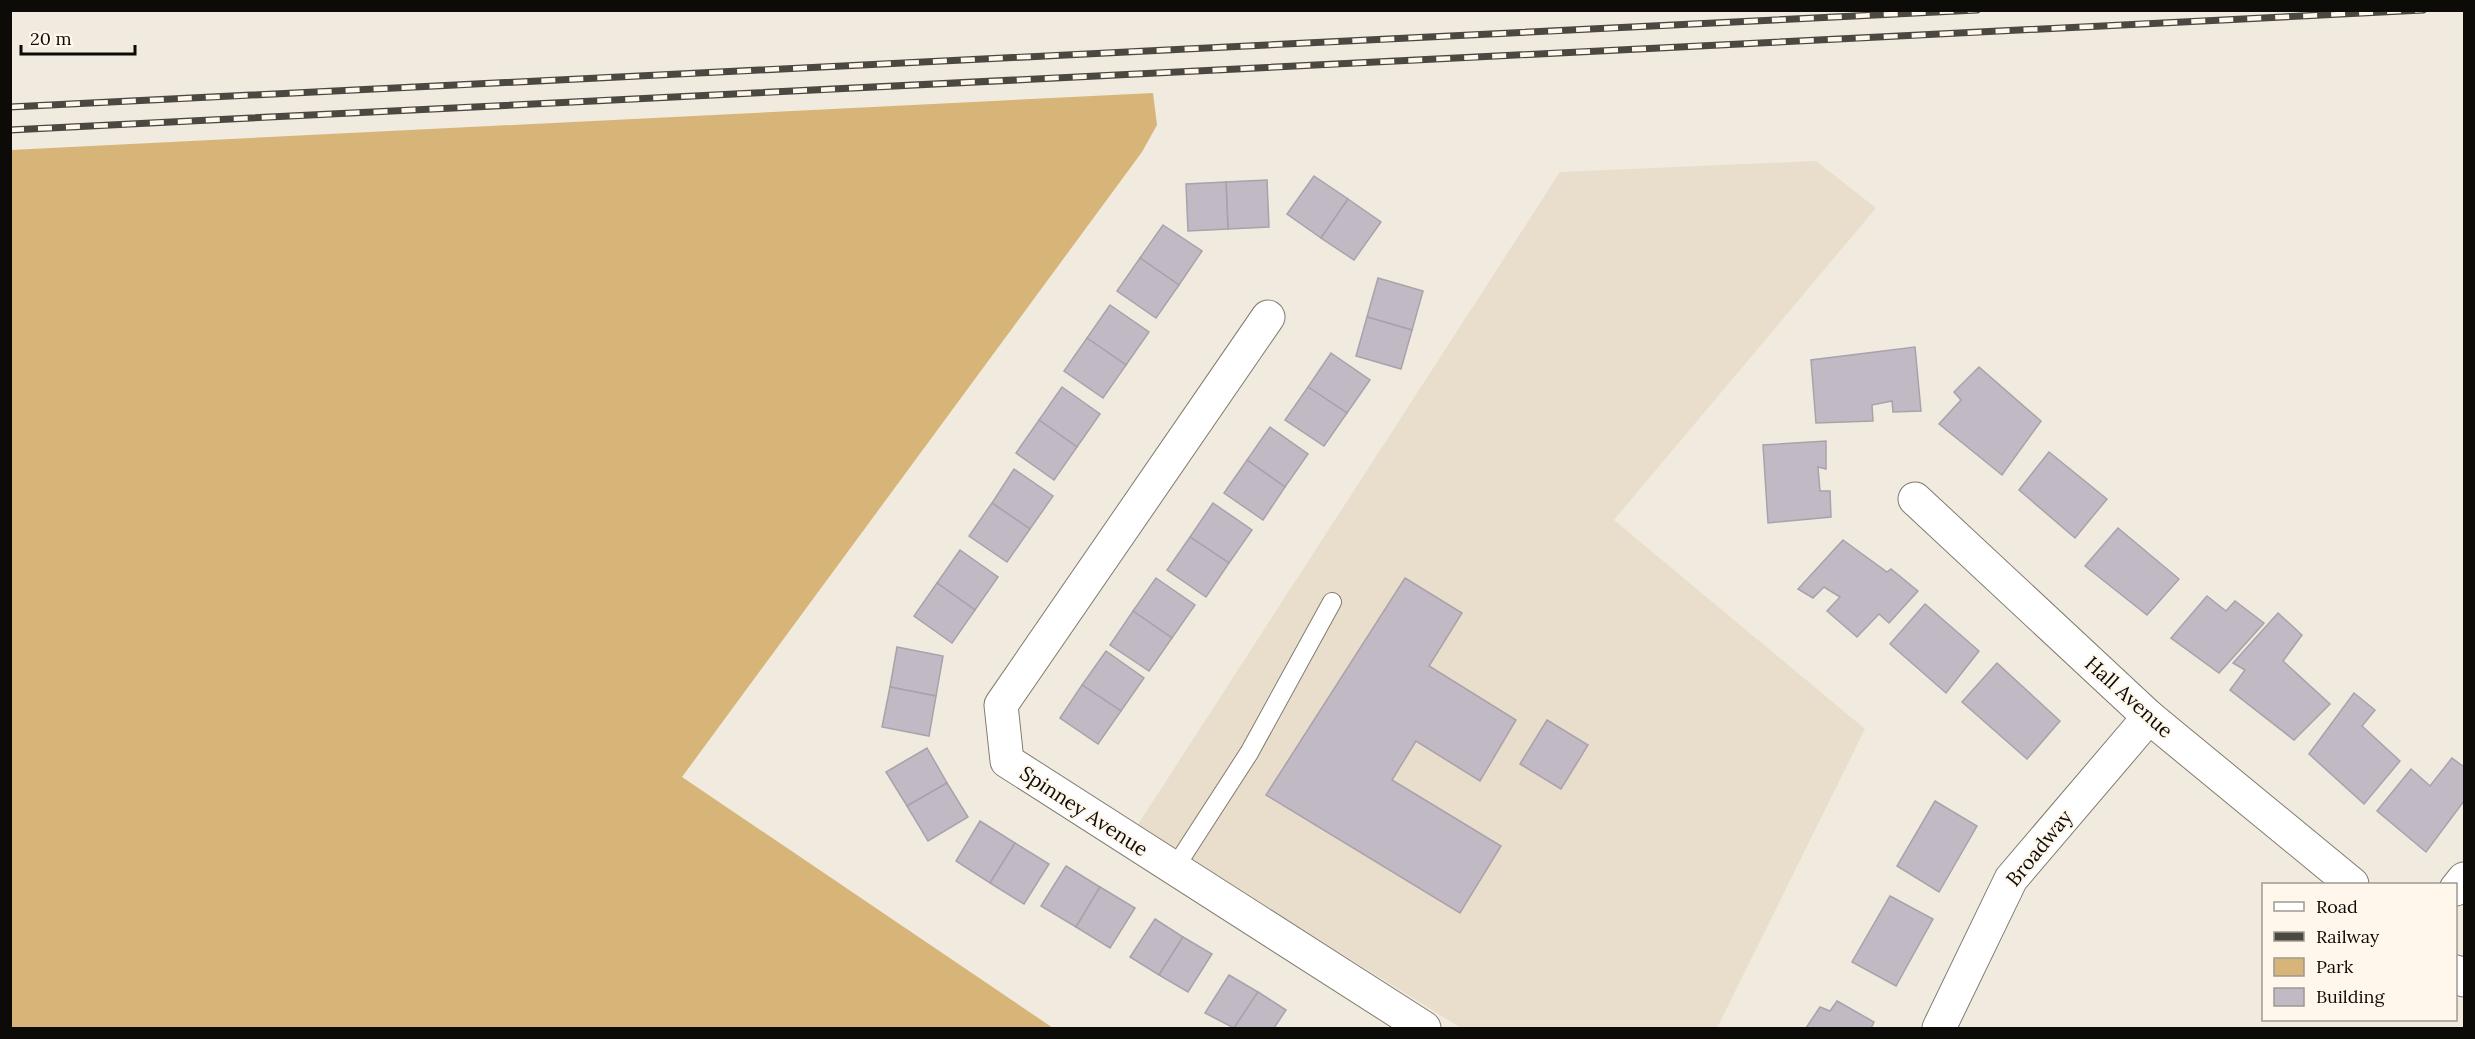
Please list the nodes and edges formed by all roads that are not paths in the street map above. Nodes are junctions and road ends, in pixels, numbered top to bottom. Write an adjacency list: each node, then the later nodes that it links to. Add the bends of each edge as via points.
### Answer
1 (1268, 317): 5 (street, Spinney Avenue, via 1001,705 1007,761)
2 (1914, 499): 4 (street, Hall Avenue)
3 (1332, 602): 5 (lane, via 1249,753)
4 (2149, 717): 6 (street, Hall Avenue); 8 (street, Broadway, via 2011,879)
5 (1174, 869): 7 (street, Spinney Avenue)
6 (2350, 883)
7 (1424, 1029)
8 (1938, 1029)

